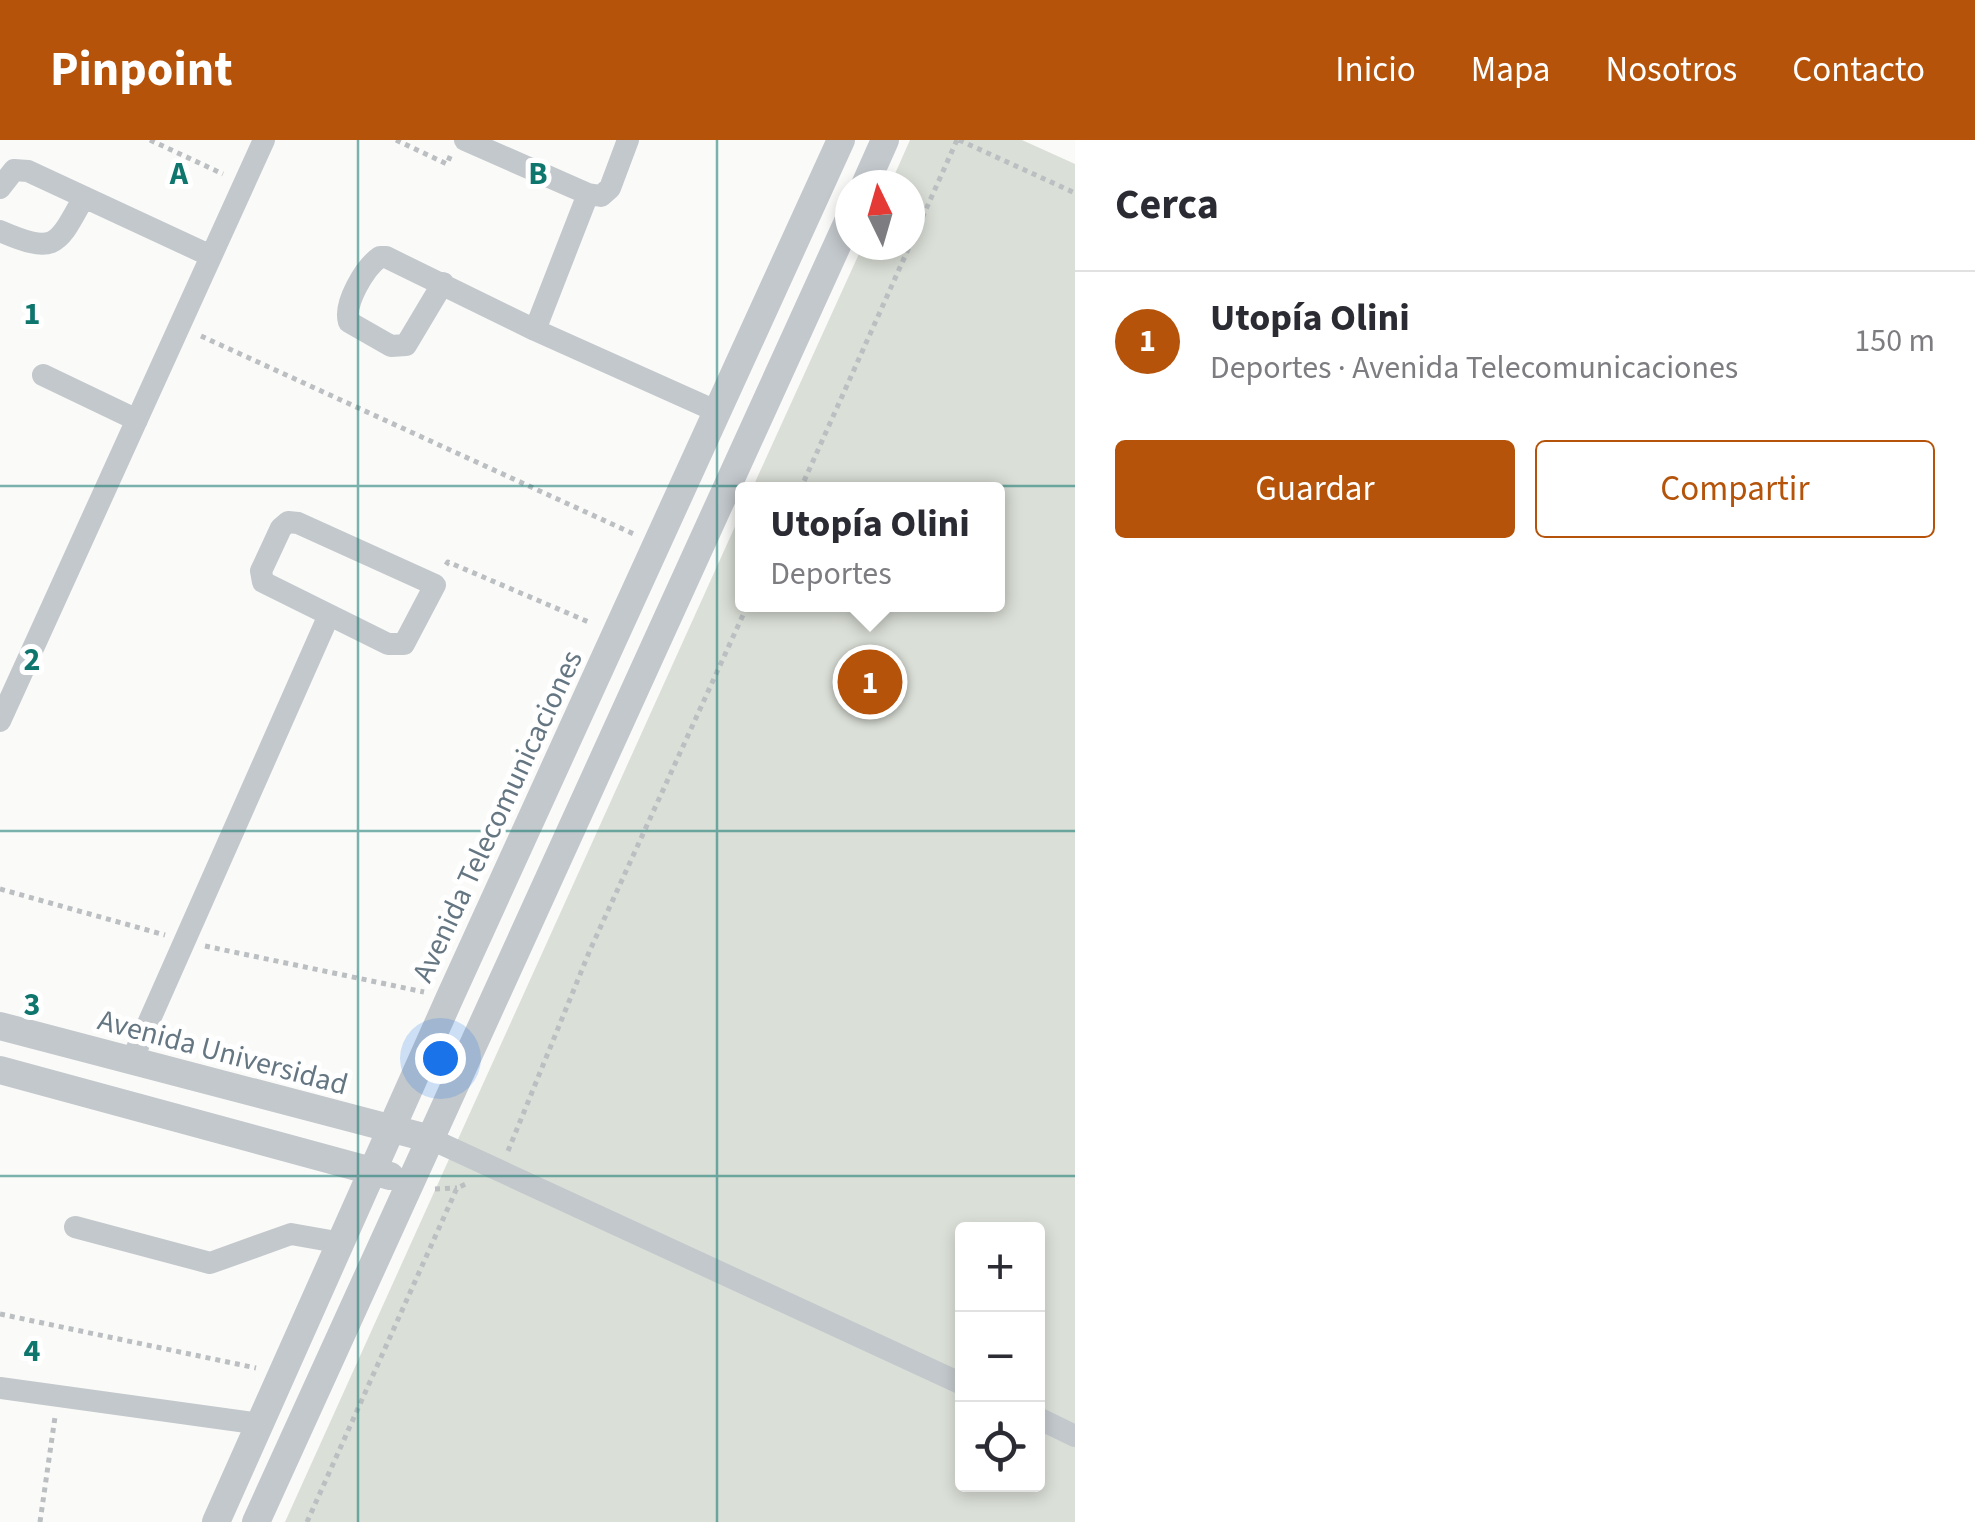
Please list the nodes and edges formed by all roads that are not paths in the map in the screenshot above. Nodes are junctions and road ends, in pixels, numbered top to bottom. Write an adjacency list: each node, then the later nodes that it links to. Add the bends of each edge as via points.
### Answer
1 (264, 140): 12 (street)
2 (465, 140): 8 (street)
3 (628, 140): 8 (street, via 610,188 601,196)
4 (841, 140): 16 (street, Avenida Telecomunicaciones)
5 (885, 140): 6 (street)
6 (871, 170)
7 (0, 188): 9 (street, via 9,173 21,169)
8 (588, 194): 14 (street)
9 (84, 197): 10 (street, via 52,243 30,244); 12 (street)
10 (0, 231)
11 (835, 250): 24 (street)
12 (211, 256): 17 (street)
13 (443, 283): 14 (street)
14 (534, 330): 16 (street)
15 (43, 375): 17 (street)
16 (718, 412): 23 (street, Avenida Telecomunicaciones)
17 (136, 420): 19 (street)
18 (329, 614): 18 (street, via 400,646 435,585 288,522 261,577); 21 (street)
19 (0, 721)
20 (0, 1026): 21 (street, Avenida Universidad)
21 (132, 1062): 23 (street, Avenida Universidad)
22 (0, 1070): 25 (street)
23 (391, 1131): 24 (street, Avenida Universidad); 25 (street, Avenida Telecomunicaciones)
24 (431, 1140): 26 (street); 29 (street)
25 (372, 1170): 26 (street); 28 (street, Avenida Telecomunicaciones)
26 (412, 1182): 35 (street)
27 (75, 1227): 28 (street, via 205,1263 291,1234)
28 (342, 1242): 32 (street, Avenida Telecomunicaciones)
29 (955, 1381)
30 (0, 1388): 32 (street)
31 (1045, 1421): 33 (street)
32 (261, 1424): 34 (street, Avenida Telecomunicaciones)
33 (1075, 1436)
34 (216, 1522)
35 (256, 1522)

